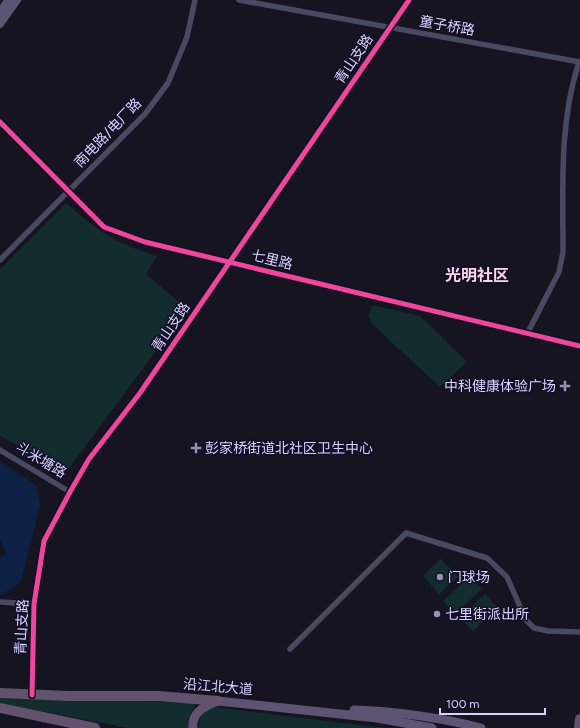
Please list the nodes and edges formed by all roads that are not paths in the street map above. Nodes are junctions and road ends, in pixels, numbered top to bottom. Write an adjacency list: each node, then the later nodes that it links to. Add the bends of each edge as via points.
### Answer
1 (8, 0): 6 (main road)
2 (17, 0): 7 (main road)
3 (195, 0): 11 (street, 南电路/电厂路, via 187,37 168,83 145,114)
4 (239, 0): 8 (street, 童子桥路)
5 (408, 0): 8 (street, 青山支路)
6 (0, 13)
7 (0, 24)
8 (390, 28): 9 (street, 童子桥路); 13 (street, 青山支路)
9 (579, 62): 14 (street, via 570,88 566,114 563,252 558,272)
10 (0, 122): 11 (street, 七里路)
11 (68, 191): 12 (street, 南电路/电厂路); 13 (street, 七里路, via 104,226 145,242)
12 (0, 260)
13 (230, 262): 14 (street, 七里路); 17 (street, 青山支路, via 140,393 88,459)
14 (527, 334): 15 (street, 七里路)
15 (580, 346)
16 (0, 450): 17 (street, 斗米塘路)
17 (70, 492): 19 (street, 青山支路, via 44,541)
18 (0, 602): 19 (street)
19 (34, 604): 23 (street, 青山支路)
20 (580, 632): 21 (street, via 534,628 526,620 507,577 487,558 406,533)
21 (290, 649)
22 (0, 693): 23 (highway, 沿江北大道)
23 (32, 695): 24 (highway, 沿江北大道, via 159,696)
24 (218, 701): 26 (main road, 沿江北大道); 29 (main road, via 200,710 195,717)
25 (0, 708): 28 (highway)
26 (297, 708): 30 (main road, 沿江北大道); 31 (main road, via 372,710 464,723)
27 (580, 719): 32 (highway)
28 (95, 728)
29 (193, 728)
30 (432, 728)
31 (481, 728)
32 (579, 728)

